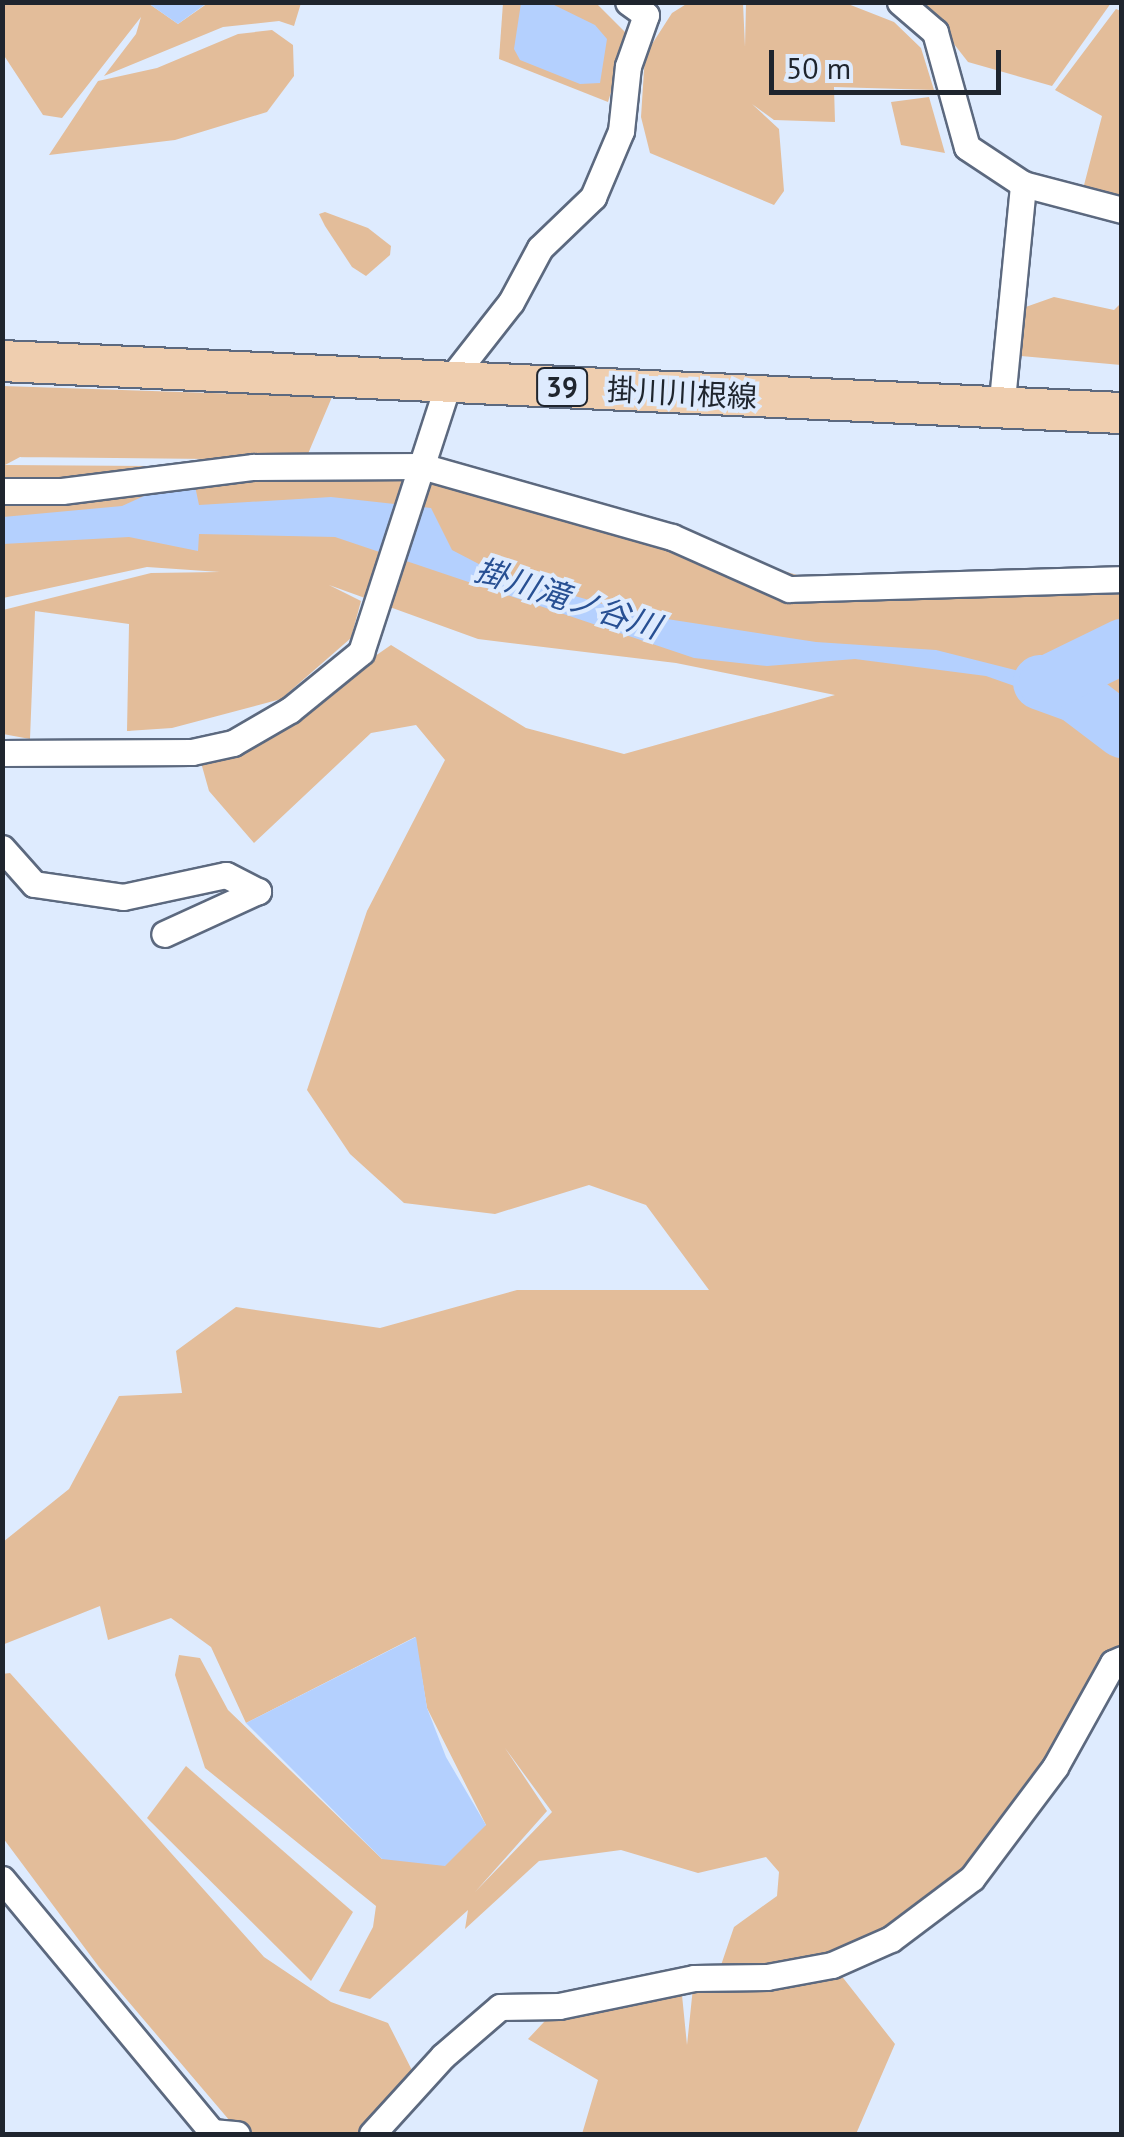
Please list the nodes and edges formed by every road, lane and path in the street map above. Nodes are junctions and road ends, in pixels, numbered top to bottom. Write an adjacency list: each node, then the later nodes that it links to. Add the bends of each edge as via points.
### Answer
1 (900, 2): 3 (street, via 935,32 967,147)
2 (645, 7): 6 (street, via 628,66 621,131 593,197 540,248 511,302)
3 (1024, 184): 4 (street); 7 (street)
4 (1122, 210)
5 (2, 361): 6 (main road, 掛川川根線 / 39)
6 (449, 381): 7 (main road, 掛川川根線 / 39); 9 (street)
7 (1001, 410): 8 (main road, 掛川川根線 / 39)
8 (1122, 413)
9 (421, 466): 10 (street, via 253,467 62,491); 11 (street, via 672,536 789,590); 12 (street, via 361,652 290,710 233,743 192,752)
10 (2, 491)
11 (1122, 579)
12 (2, 753)
13 (2, 848): 14 (street, via 34,884 124,897 226,876 258,891)
14 (164, 934)
15 (1122, 1659): 18 (street, via 1113,1664 1056,1767 972,1878 890,1940 832,1965 767,1977 694,1978 560,2006 500,2007 443,2056)
16 (2, 1879): 17 (street)
17 (218, 2134)
18 (372, 2134)

